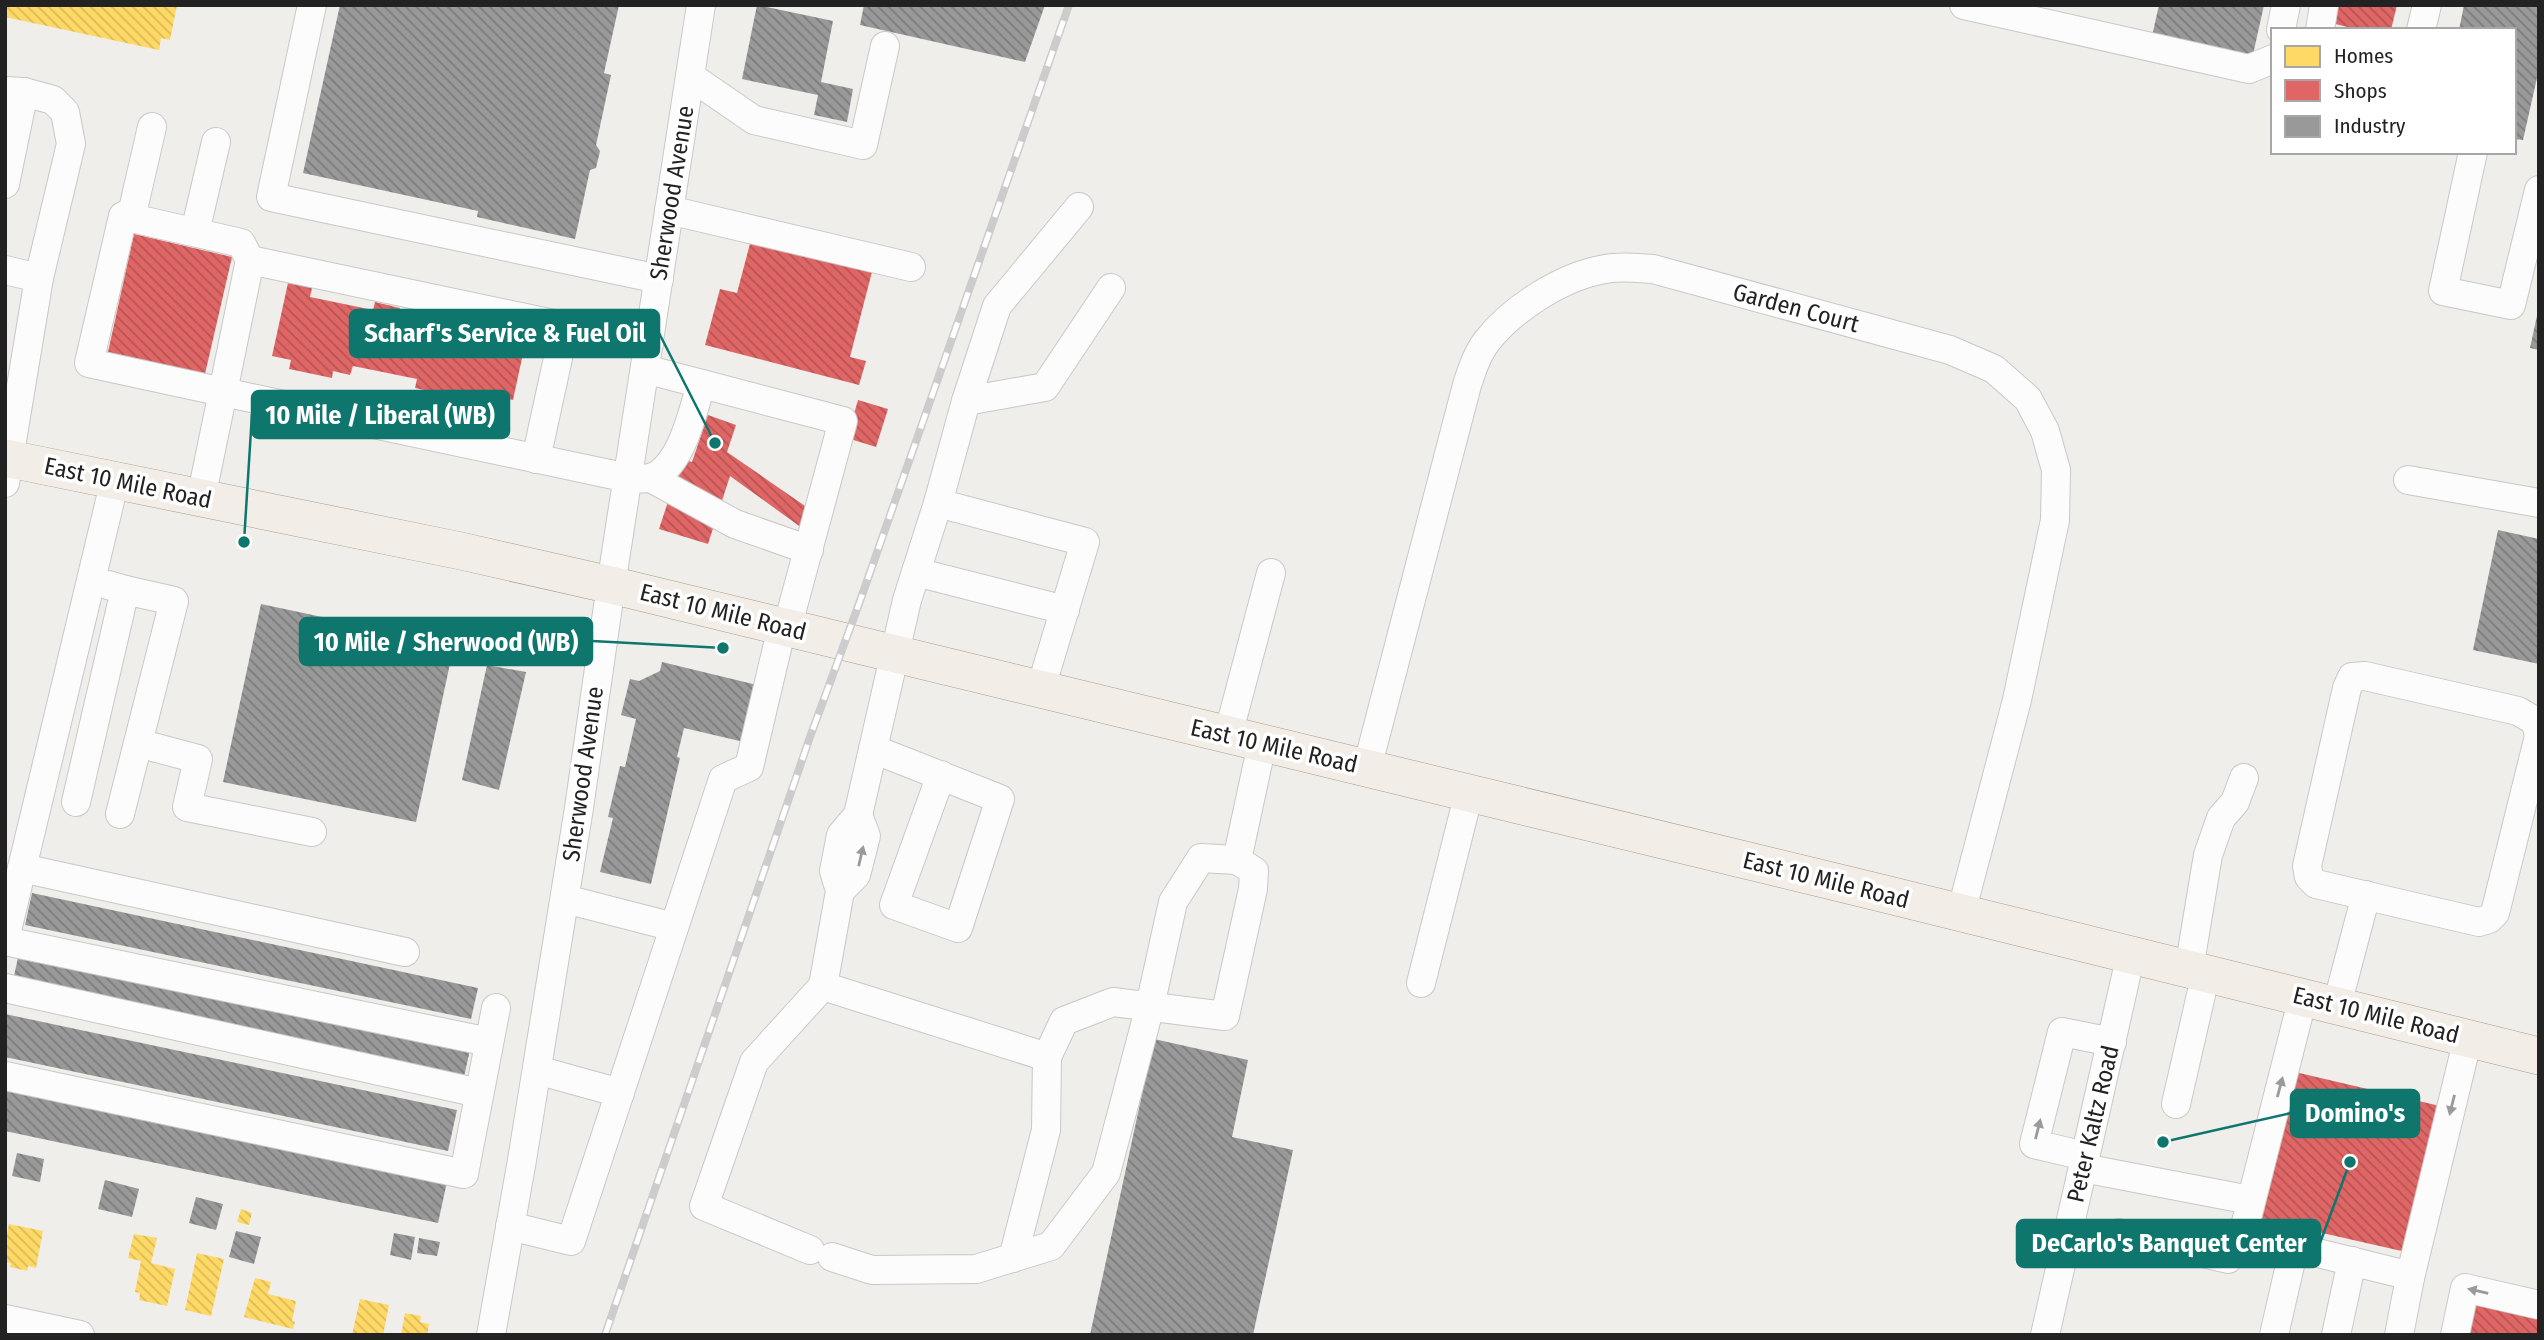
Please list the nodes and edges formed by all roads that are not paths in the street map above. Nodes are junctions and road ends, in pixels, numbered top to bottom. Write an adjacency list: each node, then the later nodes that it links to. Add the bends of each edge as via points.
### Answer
1 (312, 5): 27 (street, via 271,197)
2 (701, 5): 12 (street, Sherwood Avenue)
3 (1964, 5): 11 (street, via 2249,69)
4 (2286, 5): 7 (street)
5 (2324, 5): 8 (street)
6 (2427, 5): 9 (street)
7 (2281, 28)
8 (2320, 28)
9 (2421, 28)
10 (885, 46): 12 (street, via 863,145 754,120)
11 (2271, 60)
12 (690, 76): 20 (street, Sherwood Avenue)
13 (15, 92): 17 (street); 26 (street, via 53,100 65,112 71,144)
14 (152, 127): 21 (street)
15 (216, 142): 22 (street)
16 (2473, 154): 18 (street, via 2443,291 2511,305)
17 (5, 184)
18 (2539, 190)
19 (1079, 206): 33 (street, via 997,306)
20 (669, 210): 24 (street); 27 (street, Sherwood Avenue)
21 (131, 218): 22 (street); 32 (street, via 123,216 89,363)
22 (195, 232): 23 (street, via 241,243)
23 (250, 260): 29 (street); 32 (street)
24 (911, 267)
25 (5, 270): 26 (street)
26 (39, 278): 35 (street)
27 (659, 279): 30 (street, Sherwood Avenue)
28 (1111, 288): 33 (street, via 1045,387)
29 (565, 326): 30 (street); 34 (street)
30 (647, 356): 31 (street); 36 (street, Sherwood Avenue)
31 (701, 384): 36 (street, via 686,434 670,464); 42 (street, via 843,421)
32 (223, 392): 34 (street); 39 (street)
33 (966, 401): 40 (street)
34 (536, 458): 36 (street)
35 (7, 467): 37 (main road, East 10 Mile Road)
36 (639, 478): 42 (street, via 735,524); 46 (street, Sherwood Avenue)
37 (114, 480): 39 (main road, East 10 Mile Road); 45 (street)
38 (2407, 480): 41 (street)
39 (201, 498): 46 (main road, East 10 Mile Road)
40 (938, 503): 43 (street); 48 (street, via 1085,542)
41 (2539, 503)
42 (809, 550): 49 (street)
43 (916, 572): 48 (street); 50 (street)
44 (1271, 573): 53 (street)
45 (92, 581): 47 (street); 64 (street)
46 (611, 585): 49 (main road, East 10 Mile Road); 66 (street, Sherwood Avenue)
47 (125, 590): 54 (street, via 174,601); 60 (street)
48 (1065, 610): 51 (street)
49 (785, 628): 50 (main road, East 10 Mile Road); 68 (street, via 749,767 723,779)
50 (895, 655): 51 (main road, East 10 Mile Road); 55 (street)
51 (1040, 691): 53 (main road, East 10 Mile Road)
52 (2539, 736): 65 (street, via 2495,913 2489,919 2479,922); 65 (street, via 2535,721 2518,711 2365,676 2352,677 2307,866 2316,884)
53 (1245, 739): 56 (main road, East 10 Mile Road); 63 (street)
54 (138, 743): 61 (street); 62 (street, via 198,759 187,807)
55 (873, 750): 57 (street); 74 (street, via 858,815 866,836 856,875 840,891)
56 (1367, 768): 59 (main road, East 10 Mile Road); 67 (street, Garden Court, via 1475,361 1507,319 1548,289 1603,269 1653,269 1950,350 1994,369 2028,399 2045,431 2056,470 2055,520 2017,701)
57 (941, 775): 57 (street, via 1000,799 958,928 894,905)
58 (2244, 778): 72 (street, via 2235,802 2221,818 2208,856)
59 (1469, 793): 67 (main road, East 10 Mile Road); 73 (street)
60 (76, 802)
61 (120, 814)
62 (312, 832)
63 (1237, 860): 77 (street, via 1201,858 1173,902); 77 (street, via 1254,871 1253,889 1225,1016)
64 (22, 868): 69 (street); 70 (street)
65 (2366, 895): 76 (street)
66 (565, 899): 68 (street); 84 (street, Sherwood Avenue)
67 (1961, 913): 71 (main road, East 10 Mile Road)
68 (674, 928): 87 (street)
69 (5, 940): 80 (street)
70 (405, 952)
71 (2131, 954): 72 (main road, East 10 Mile Road); 81 (street, Peter Kaltz Road)
72 (2198, 971): 76 (main road, East 10 Mile Road); 88 (street)
73 (1421, 983)
74 (823, 986): 83 (street); 94 (street, via 754,1062 704,1206 872,1270 976,1269)
75 (5, 988): 86 (street)
76 (2320, 1001): 79 (main road, East 10 Mile Road); 90 (street, one-way to 76)
77 (1150, 1006): 83 (street, via 1113,1002 1064,1021); 94 (street, via 1106,1173 1051,1246)
78 (496, 1008): 80 (street)
79 (2468, 1038): 82 (main road, East 10 Mile Road); 96 (street, one-way to 96)
80 (489, 1042): 86 (street)
81 (2112, 1042): 89 (street, Peter Kaltz Road); 89 (street, one-way to 81, via 2034,1144 2062,1032)
82 (2539, 1056)
83 (1047, 1057): 94 (street, via 1046,1130)
84 (537, 1070): 87 (street); 91 (street, Sherwood Avenue)
85 (5, 1076): 86 (street, via 464,1174)
86 (480, 1093)
87 (620, 1093): 91 (street, via 571,1241)
88 (2176, 1104)
89 (2084, 1162): 90 (street); 101 (street, Peter Kaltz Road)
90 (2248, 1221): 92 (street, via 2228,1259); 93 (street)
91 (510, 1226): 100 (street, Sherwood Avenue)
92 (2119, 1233)
93 (2294, 1248): 95 (street); 102 (street)
94 (1013, 1258)
95 (2352, 1262): 96 (street); 103 (street)
96 (2410, 1278): 104 (street)
97 (2539, 1305): 105 (street, one-way to 105, via 2465,1288)
98 (5, 1319): 99 (street)
99 (80, 1335)
100 (491, 1335)
101 (2045, 1335)
102 (2274, 1335)
103 (2336, 1335)
104 (2399, 1335)
105 (2455, 1335)

